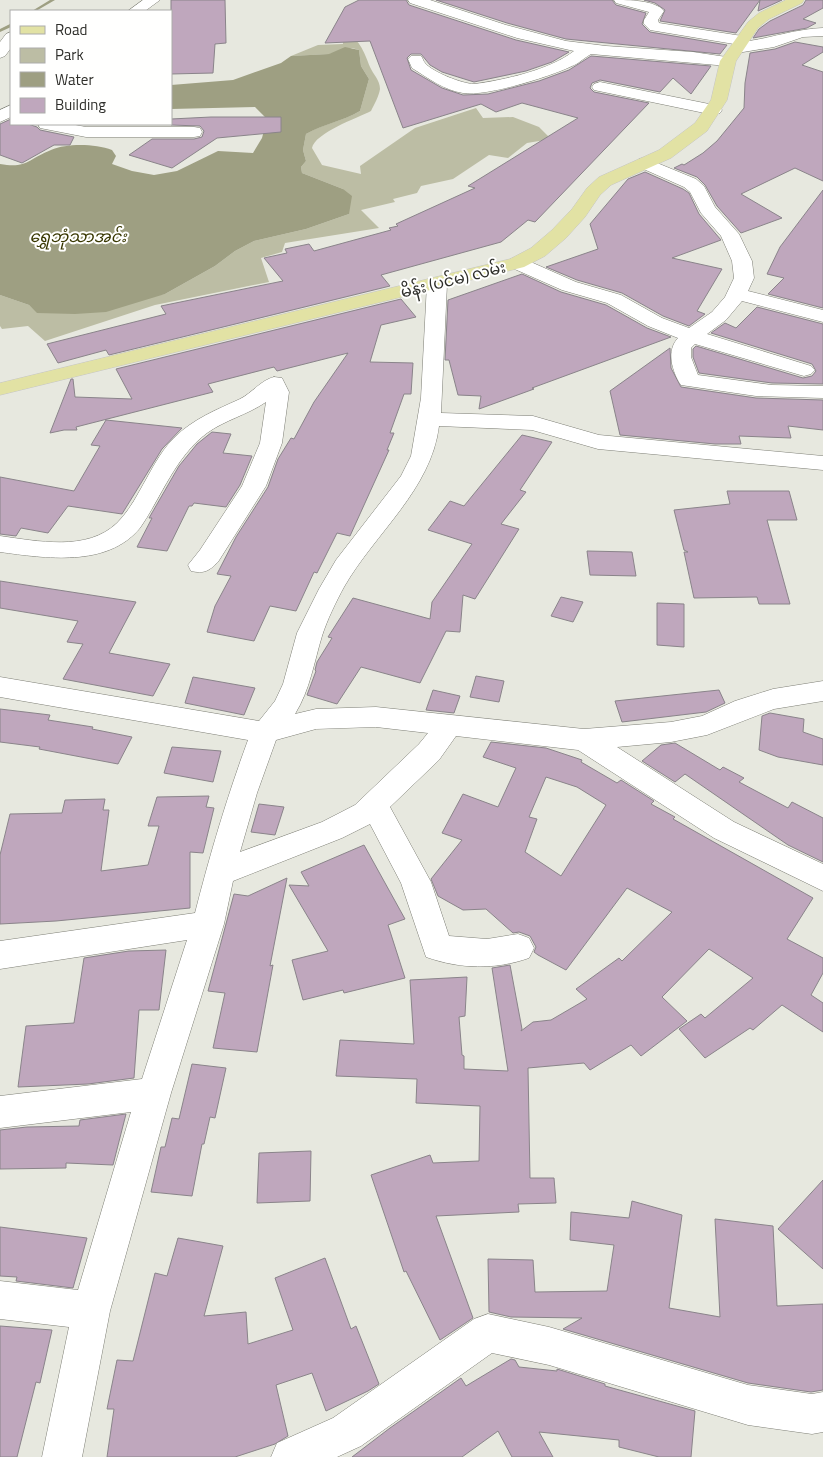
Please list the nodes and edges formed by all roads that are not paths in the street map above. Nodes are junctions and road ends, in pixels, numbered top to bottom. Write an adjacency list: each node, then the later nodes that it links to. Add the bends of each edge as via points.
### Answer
1 (153, 0): 5 (street)
2 (416, 0): 8 (street, via 520,34)
3 (621, 0): 9 (street, via 658,11 650,20 655,27)
4 (797, 0): 9 (main road, မိန်း (ပင်မ) လမ်း, via 753,25)
5 (137, 10)
6 (823, 32): 9 (street, via 801,33)
7 (7, 35): 10 (street)
8 (588, 49): 9 (street, via 690,54); 11 (street, via 556,66 474,89 460,88 417,65)
9 (736, 50): 13 (main road, မိန်း (ပင်မ) လမ်း)
10 (0, 53)
11 (416, 59)
12 (600, 87): 13 (street)
13 (714, 110): 16 (main road, မိန်း (ပင်မ) လမ်း, via 683,141)
14 (51, 125): 15 (street, via 86,132)
15 (194, 132)
16 (645, 163): 17 (main road, မိန်း (ပင်မ) လမ်း, via 604,181 559,234 538,252); 19 (street, via 690,183 698,190 712,216 730,234 742,261 744,278)
17 (517, 263): 18 (main road, မိန်း (ပင်မ) လမ်း); 21 (street, via 569,286 614,300 655,322)
18 (437, 284): 23 (main road, မိန်း (ပင်မ) လမ်း); 25 (street)
19 (737, 294): 20 (street); 21 (street, via 719,316)
20 (823, 316)
21 (691, 336): 22 (street); 24 (street, via 681,347 689,380 776,392)
22 (804, 370)
23 (0, 389)
24 (823, 392)
25 (429, 419): 26 (street, via 533,424 598,442); 32 (street, via 422,456 411,478 331,589 310,633 296,684 286,706)
26 (823, 463)
27 (0, 544): 28 (street, via 46,550 82,549 120,534 134,519 182,443 215,418 255,401 274,383 278,392 271,443 254,486)
28 (200, 565)
29 (0, 688): 32 (street)
30 (823, 691): 33 (street, via 773,699 698,727)
31 (450, 724): 32 (street, via 347,717 316,719); 33 (street); 34 (street, via 429,752)
32 (266, 732): 35 (street, via 243,792)
33 (584, 740): 36 (street, via 724,830)
34 (374, 804): 35 (street, via 365,813 332,830); 38 (street, via 416,882 437,948 459,953 502,953)
35 (220, 873): 37 (street)
36 (823, 878)
37 (208, 924): 39 (street); 40 (street)
38 (518, 948)
39 (0, 954)
40 (154, 1092): 41 (street); 43 (street)
41 (0, 1112)
42 (0, 1300): 43 (street)
43 (91, 1311): 45 (street)
44 (823, 1412): 46 (street, via 812,1414 748,1405 548,1346 488,1333 346,1432)
45 (62, 1457)
46 (291, 1457)

